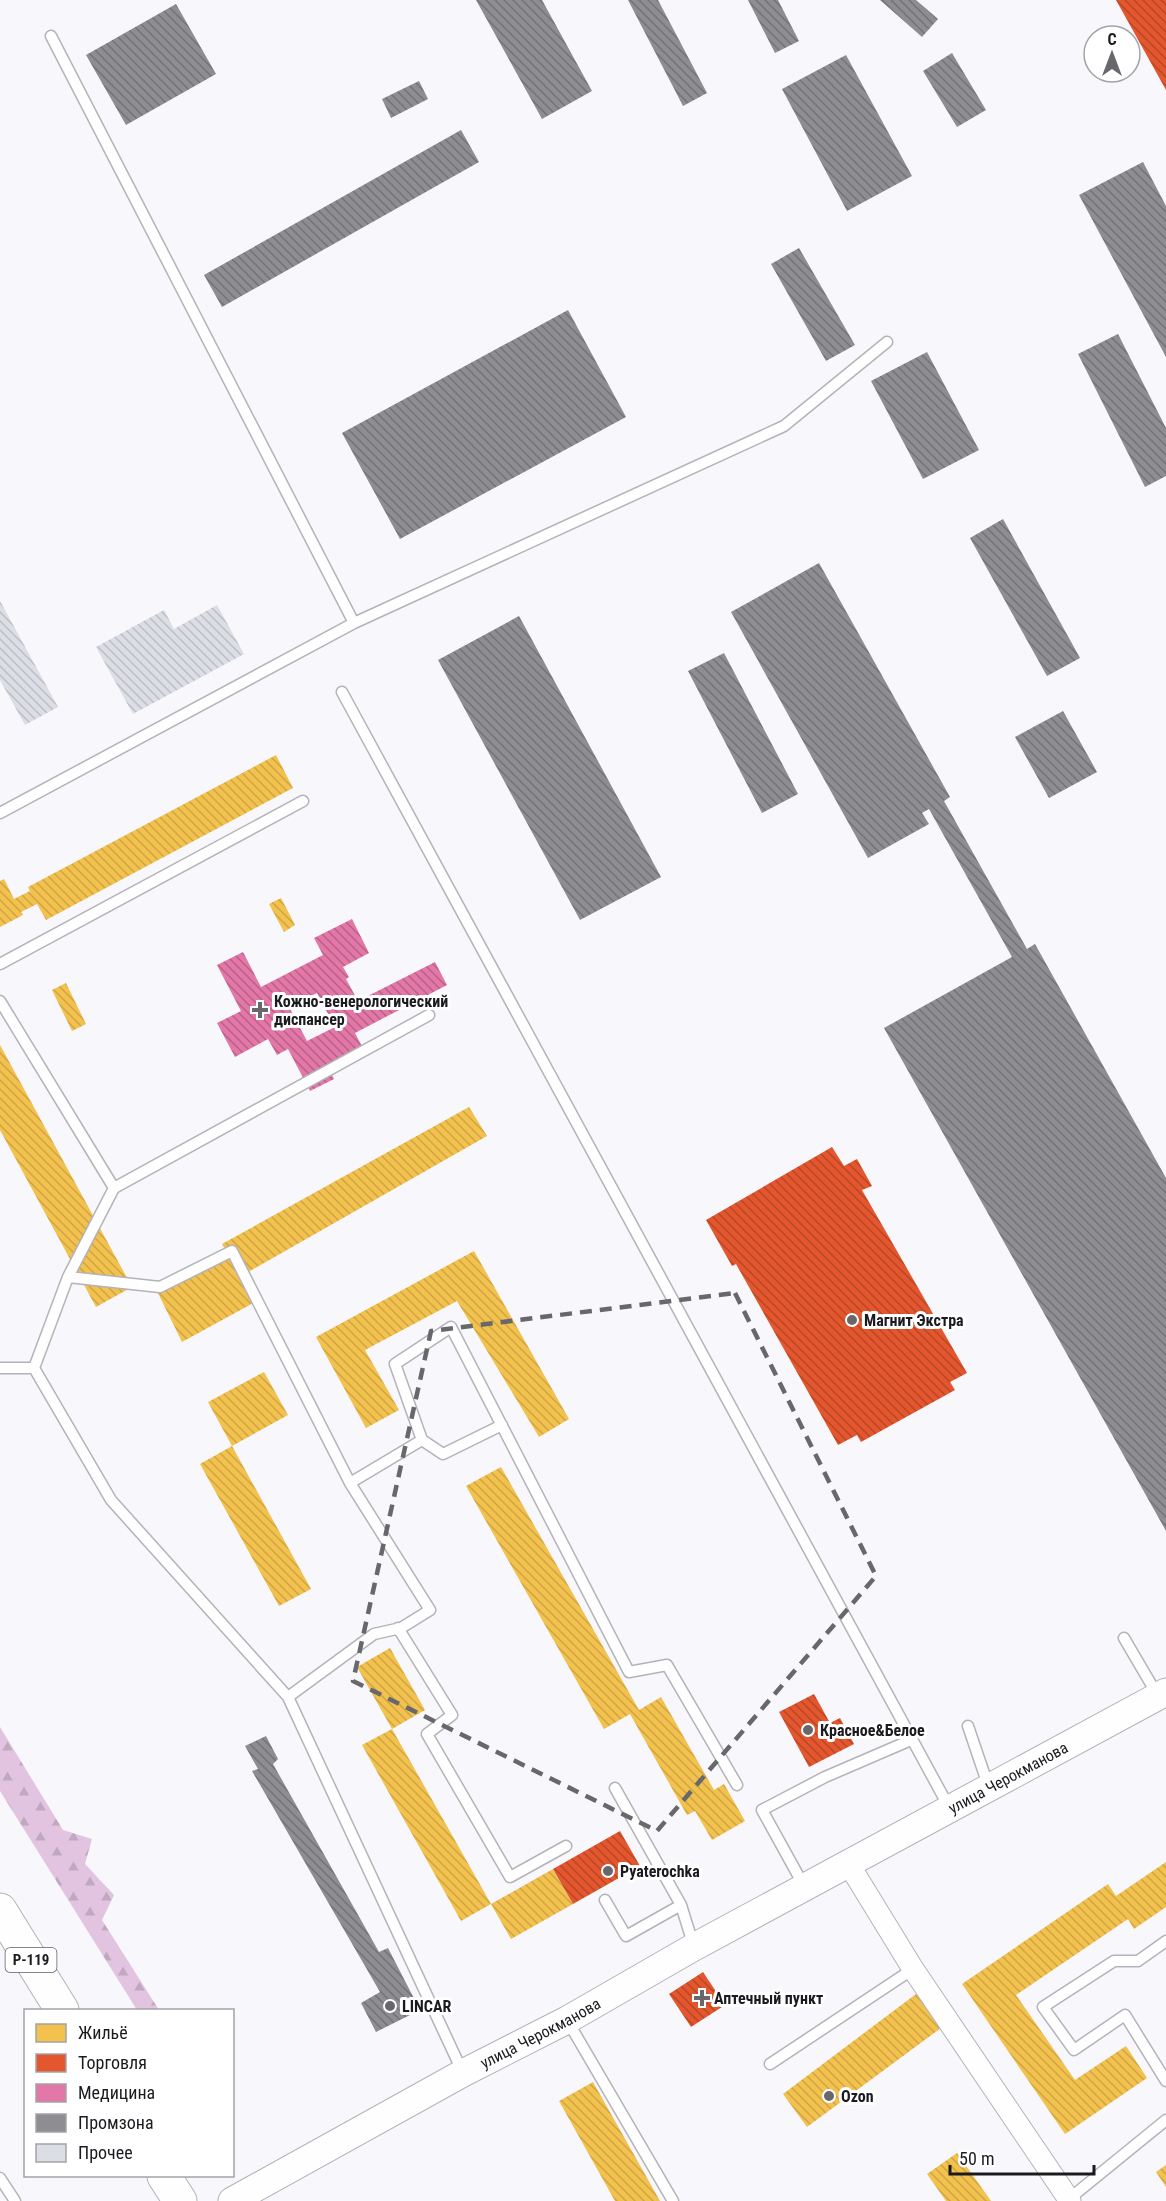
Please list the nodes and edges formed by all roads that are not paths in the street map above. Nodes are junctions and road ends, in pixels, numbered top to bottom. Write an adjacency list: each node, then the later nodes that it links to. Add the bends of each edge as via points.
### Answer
1 (51, 36): 3 (lane)
2 (887, 342): 3 (lane, via 784,426)
3 (354, 623): 6 (lane)
4 (342, 692): 22 (lane)
5 (303, 801): 7 (lane)
6 (0, 813)
7 (0, 964)
8 (0, 1001): 10 (lane)
9 (429, 1015): 10 (lane)
10 (114, 1188): 11 (lane)
11 (68, 1277): 13 (lane); 16 (lane, via 160,1287 232,1251)
12 (0, 1368): 13 (lane)
13 (34, 1368): 20 (lane, via 111,1500)
14 (502, 1425): 15 (lane, via 443,1454); 15 (lane, via 451,1327 395,1364); 23 (lane, via 629,1672 667,1665)
15 (422, 1440): 16 (lane)
16 (350, 1483): 17 (lane, via 430,1610)
17 (398, 1628): 20 (lane, via 374,1634); 27 (lane, via 452,1715 427,1734 510,1877)
18 (1125, 1638): 19 (lane)
19 (1162, 1694): 25 (street, улица Черокманова)
20 (288, 1697): 39 (lane)
21 (968, 1726): 25 (lane)
22 (911, 1740): 26 (lane); 29 (lane, via 825,1777 762,1810)
23 (737, 1785)
24 (615, 1788): 31 (lane)
25 (989, 1788): 26 (street, улица Черокманова)
26 (950, 1809): 28 (street, улица Черокманова)
27 (566, 1846)
28 (848, 1863): 29 (street, улица Черокманова); 35 (street)
29 (805, 1887): 34 (street, улица Черокманова)
30 (605, 1900): 31 (lane, via 626,1936)
31 (681, 1905): 34 (lane)
32 (0, 1910): 36 (highway, Р-119)
33 (1166, 1941): 40 (lane, via 1138,1961 1114,1961 1043,2007 1074,2050 1125,2015)
34 (694, 1947): 37 (street, улица Черокманова)
35 (913, 1969): 38 (lane); 44 (street)
36 (61, 2009)
37 (567, 2020): 39 (street, улица Черокманова); 48 (lane)
38 (770, 2064)
39 (463, 2073): 47 (street, улица Черокманова)
40 (1166, 2081)
41 (1166, 2120): 44 (lane)
42 (165, 2177): 46 (highway)
43 (0, 2178): 45 (lane)
44 (1070, 2200)
45 (15, 2201)
46 (180, 2201)
47 (232, 2201)
48 (673, 2201)

